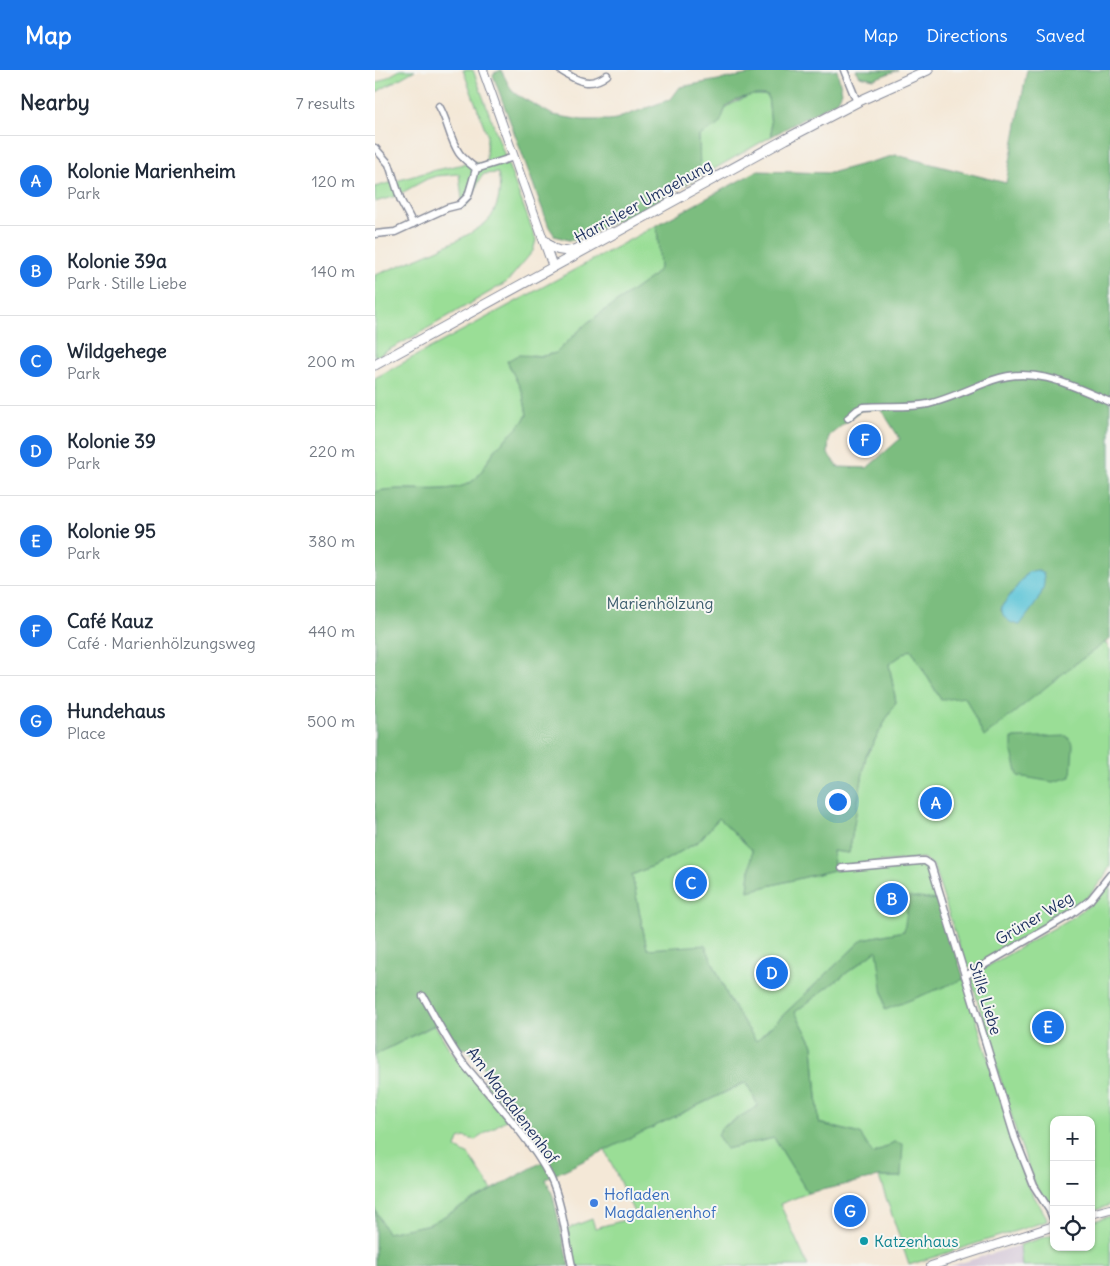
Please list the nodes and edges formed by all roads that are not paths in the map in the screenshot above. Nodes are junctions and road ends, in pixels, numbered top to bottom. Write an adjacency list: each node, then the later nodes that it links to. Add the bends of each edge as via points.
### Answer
1 (483, 70): 9 (street)
2 (560, 70): 5 (street, via 575,80 590,82 599,81)
3 (844, 70): 6 (street)
4 (928, 70): 6 (main road, Harrisleer Umgehung)
5 (607, 75)
6 (857, 102): 12 (main road, Harrisleer Umgehung)
7 (439, 106): 10 (street, via 459,154)
8 (375, 148): 11 (street, via 389,164 399,196)
9 (514, 158): 10 (street); 14 (street)
10 (476, 169): 11 (street, via 466,199)
11 (413, 224): 13 (street, via 395,232)
12 (619, 231): 14 (street, via 603,234 570,251 555,249); 15 (main road, Harrisleer Umgehung)
13 (375, 234)
14 (542, 236): 15 (street)
15 (553, 268): 16 (main road, Harrisleer Umgehung)
16 (375, 365)
17 (1110, 402): 18 (street, via 1063,382 1020,374 996,379 929,404 863,407)
18 (849, 418)
19 (842, 868): 21 (street, Stille Liebe, via 921,861 931,865)
20 (1110, 875): 21 (street, Grüner Weg, via 1090,900 1070,915)
21 (965, 976): 24 (street, Stille Liebe, via 1015,1138 1034,1186)
22 (423, 996): 27 (street, Am Magdalenenhof, via 466,1067 485,1087 550,1178)
23 (1110, 1209): 25 (street)
24 (1050, 1211)
25 (1095, 1213)
26 (1050, 1227): 28 (street)
27 (572, 1266)
28 (931, 1266)

